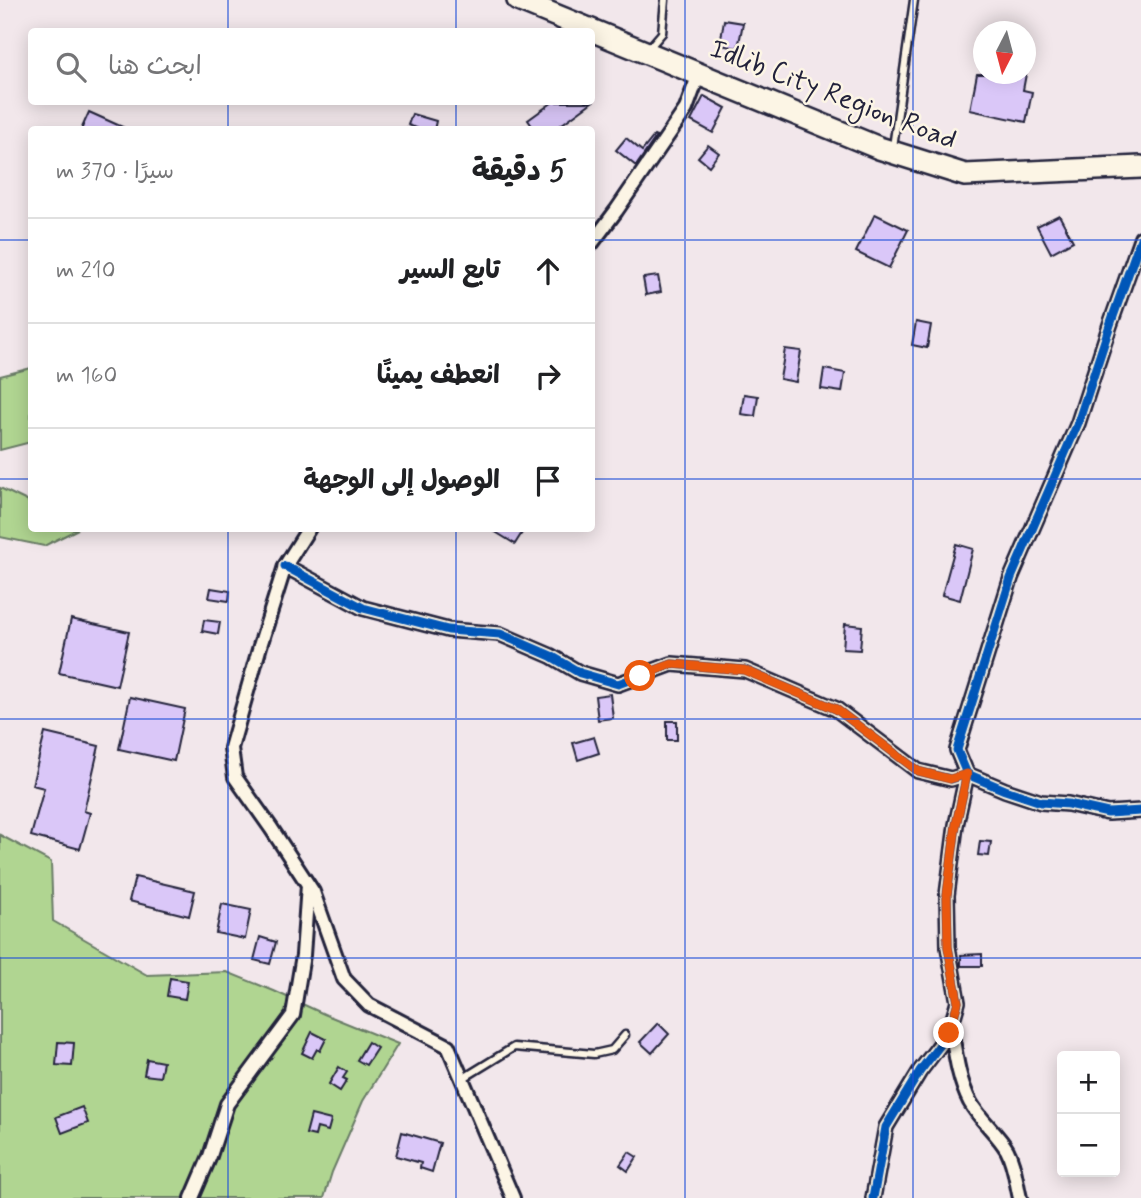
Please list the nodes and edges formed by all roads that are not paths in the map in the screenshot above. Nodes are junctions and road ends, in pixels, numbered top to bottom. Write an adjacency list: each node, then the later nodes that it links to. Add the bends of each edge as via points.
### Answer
1 (518, 0): 4 (main road, Idlib City Region Road)
2 (666, 0): 6 (lane, via 662,33)
3 (914, 0): 8 (lane)
4 (587, 28)
5 (595, 31): 6 (main road, Idlib City Region Road)
6 (646, 52): 7 (main road, Idlib City Region Road)
7 (699, 74): 8 (main road, Idlib City Region Road); 11 (street, via 686,109)
8 (893, 152): 9 (main road, Idlib City Region Road, via 965,175)
9 (1141, 167)
10 (1141, 238): 14 (street, via 1078,423 1011,578 957,750)
11 (595, 239)
12 (306, 532): 13 (street)
13 (285, 566): 14 (street, via 363,608 448,630 500,634 580,673 618,684 672,664 744,670 836,709 918,771 950,779); 16 (street, via 231,748 235,777)
14 (967, 774): 15 (street, via 1041,802 1108,813); 17 (street, via 947,895 948,947 958,1002)
15 (1141, 811)
16 (308, 885): 19 (street, via 344,979 369,1005 448,1046); 20 (street, via 293,1015 227,1104)
17 (951, 1026): 22 (street, via 886,1127); 23 (street, via 970,1101 1006,1147)
18 (625, 1035): 19 (lane, via 612,1050 594,1054 514,1047)
19 (462, 1079): 21 (street)
20 (192, 1198)
21 (513, 1198)
22 (873, 1198)
23 (1020, 1198)

